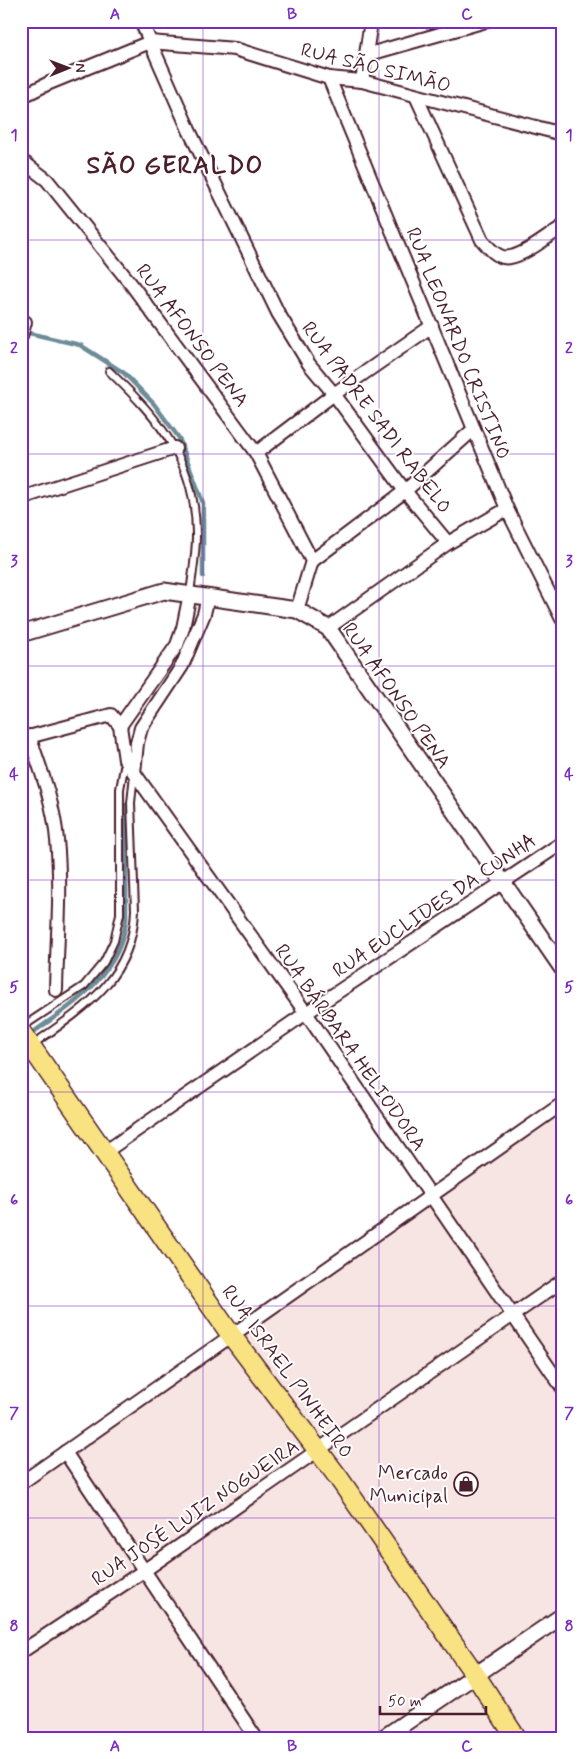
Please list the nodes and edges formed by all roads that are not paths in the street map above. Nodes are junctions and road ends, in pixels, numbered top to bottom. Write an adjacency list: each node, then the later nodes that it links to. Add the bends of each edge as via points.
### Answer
1 (140, 21): 4 (street, RUA PADRE SADI RABELO)
2 (371, 21): 5 (street)
3 (486, 21): 5 (street)
4 (150, 42): 6 (street, RUA SÃO SIMÃO, via 235,49); 9 (street); 17 (street, RUA PADRE SADI RABELO, via 278,313 309,364)
5 (366, 55): 7 (street)
6 (329, 78): 7 (street, RUA SÃO SIMÃO); 14 (street, RUA LEONARDO CRISTINO)
7 (362, 81): 8 (street, RUA SÃO SIMÃO)
8 (416, 96): 10 (street, RUA SÃO SIMÃO); 12 (street, via 482,240 490,249 499,256 512,258)
9 (21, 97)
10 (562, 134)
11 (21, 160): 20 (street, RUA AFONSO PENA, via 47,180 131,284)
12 (562, 227)
13 (25, 322): 15 (street)
14 (432, 326): 17 (street); 18 (street, RUA LEONARDO CRISTINO)
15 (21, 336)
16 (109, 371): 19 (lane, via 151,413)
17 (334, 394): 20 (street); 21 (street, RUA PADRE SADI RABELO)
18 (474, 428): 21 (street); 23 (street, RUA LEONARDO CRISTINO)
19 (175, 448): 22 (street); 26 (lane, via 187,471 194,503 196,539)
20 (256, 453): 25 (street, RUA AFONSO PENA)
21 (405, 491): 24 (street, RUA PADRE SADI RABELO); 25 (street)
22 (21, 498)
23 (507, 510): 24 (street); 29 (street, RUA LEONARDO CRISTINO)
24 (448, 543): 30 (street)
25 (312, 561): 28 (street)
26 (190, 594): 27 (street); 31 (street, via 164,591); 32 (street, via 184,628 177,645)
27 (208, 597): 28 (street); 35 (street, via 182,666 141,728)
28 (297, 610): 30 (street, RUA AFONSO PENA)
29 (562, 619)
30 (328, 628): 37 (street, RUA AFONSO PENA)
31 (21, 634)
32 (120, 726): 33 (street, via 111,715); 34 (street, RUA BÁRBARA HELIODORA)
33 (25, 738): 39 (street, via 47,788 57,839)
34 (125, 760): 35 (street, RUA BÁRBARA HELIODORA); 41 (lane, via 120,790 120,914 114,941 104,962 84,986)
35 (134, 773): 40 (street, RUA BÁRBARA HELIODORA); 42 (lane, via 131,803 135,910 128,952 118,972 94,998)
36 (562, 843): 37 (street, RUA EUCLIDES DA CUNHA)
37 (502, 883): 38 (street, RUA AFONSO PENA); 40 (street, RUA EUCLIDES DA CUNHA)
38 (562, 968)
39 (56, 990)
40 (306, 1013): 44 (street, RUA EUCLIDES DA CUNHA); 45 (street, RUA BÁRBARA HELIODORA)
41 (25, 1027): 44 (main road, RUA ISRAEL PINHEIRO, via 52,1076)
42 (39, 1040)
43 (562, 1104): 45 (street)
44 (105, 1152): 48 (main road, RUA ISRAEL PINHEIRO)
45 (431, 1194): 47 (street, RUA BÁRBARA HELIODORA); 48 (street)
46 (562, 1281): 47 (street, RUA JOSÉ LUIZ NOGUEIRA)
47 (512, 1316): 49 (street, RUA BÁRBARA HELIODORA); 50 (street, RUA JOSÉ LUIZ NOGUEIRA)
48 (231, 1335): 50 (main road, RUA ISRAEL PINHEIRO); 51 (street)
49 (562, 1387)
50 (319, 1450): 53 (street, RUA JOSÉ LUIZ NOGUEIRA); 56 (main road, RUA ISRAEL PINHEIRO)
51 (65, 1452): 52 (street); 53 (street)
52 (21, 1484)
53 (145, 1570): 55 (street, RUA JOSÉ LUIZ NOGUEIRA); 57 (street)
54 (562, 1616): 56 (street)
55 (21, 1652)
56 (476, 1676): 58 (street); 59 (main road, RUA ISRAEL PINHEIRO)
57 (256, 1738)
58 (383, 1738)
59 (516, 1738)

